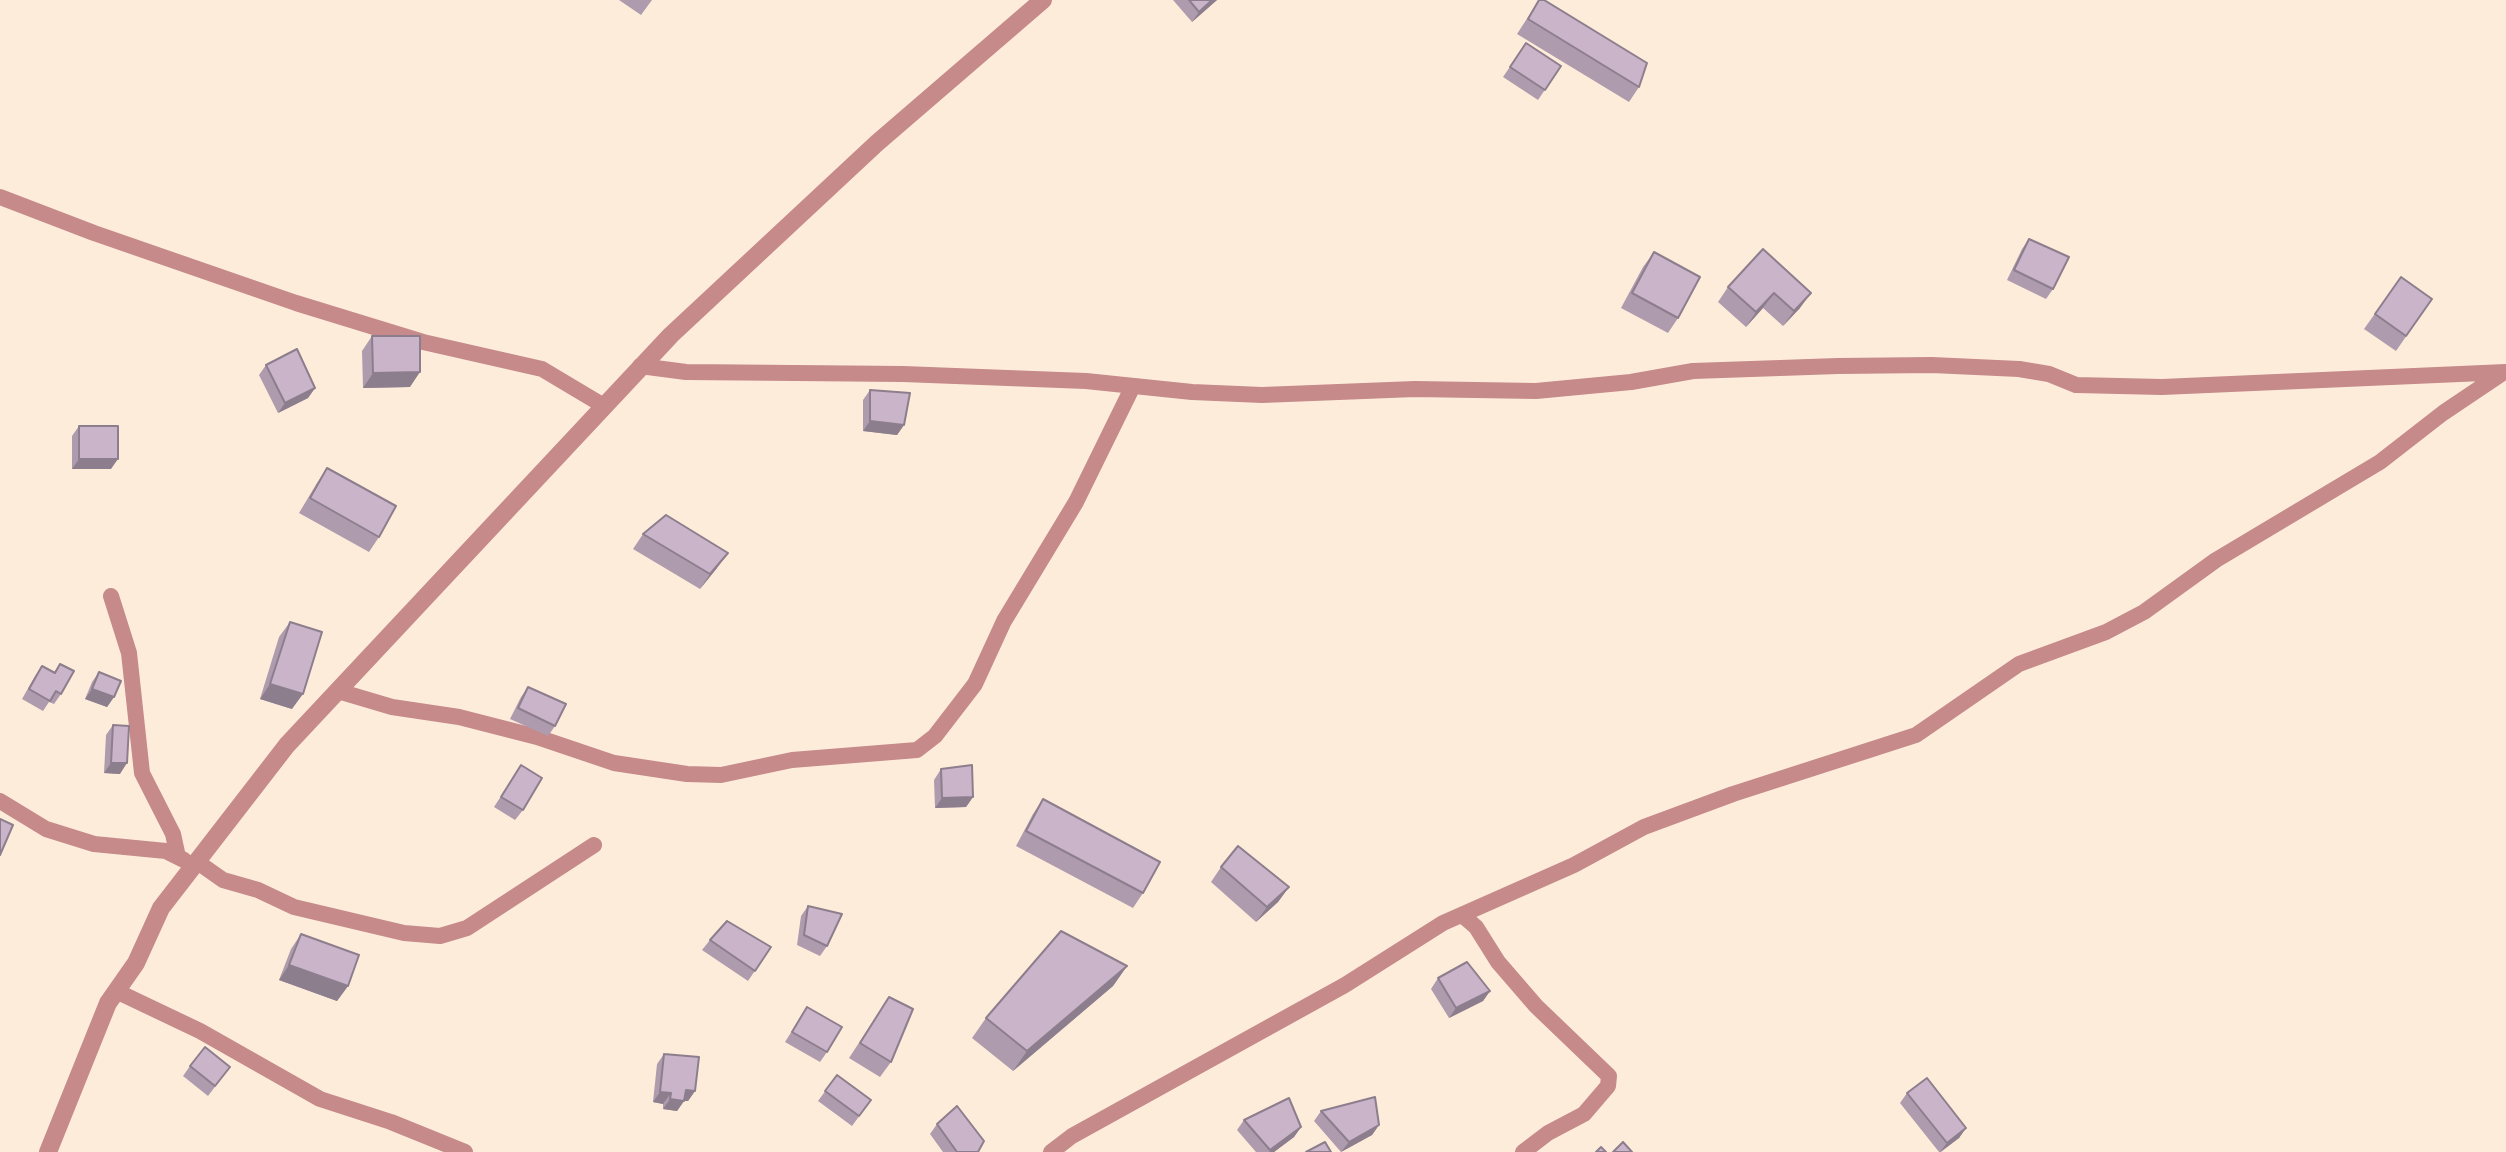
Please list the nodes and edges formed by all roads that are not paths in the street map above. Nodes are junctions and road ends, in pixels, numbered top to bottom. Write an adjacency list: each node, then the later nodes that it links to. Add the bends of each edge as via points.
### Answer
1 (1043, 0): 3 (street, via 877,143)
2 (0, 197): 6 (street, via 333,314 423,342 542,369)
3 (640, 366): 5 (street, via 686,372 903,374); 6 (street)
4 (2505, 372): 5 (street, via 2162,387 2076,384 2019,369 1932,365 1693,371 1536,390 1262,395); 12 (street, via 2380,462 2216,560 2144,612 2106,632 2019,664 1916,735 1644,827 1574,865)
5 (1133, 386): 8 (street, via 1076,502 1004,621 975,684 935,736 917,750 792,760 721,775 687,774 614,763 537,737)
6 (604, 406): 8 (street)
7 (111, 596): 11 (street, via 130,653 142,773)
8 (338, 691): 11 (street)
9 (0, 801): 11 (street, via 46,829 94,844 166,851)
10 (594, 845): 11 (street, via 467,928 440,936 404,933 293,907 223,880)
11 (189, 861): 13 (street)
12 (1462, 915): 16 (street); 17 (street, via 1536,1006 1609,1076 1608,1086 1584,1114)
13 (117, 991): 14 (street, via 108,1003); 15 (street, via 200,1031 320,1099)
14 (48, 1152)
15 (465, 1152)
16 (1051, 1152)
17 (1523, 1152)

